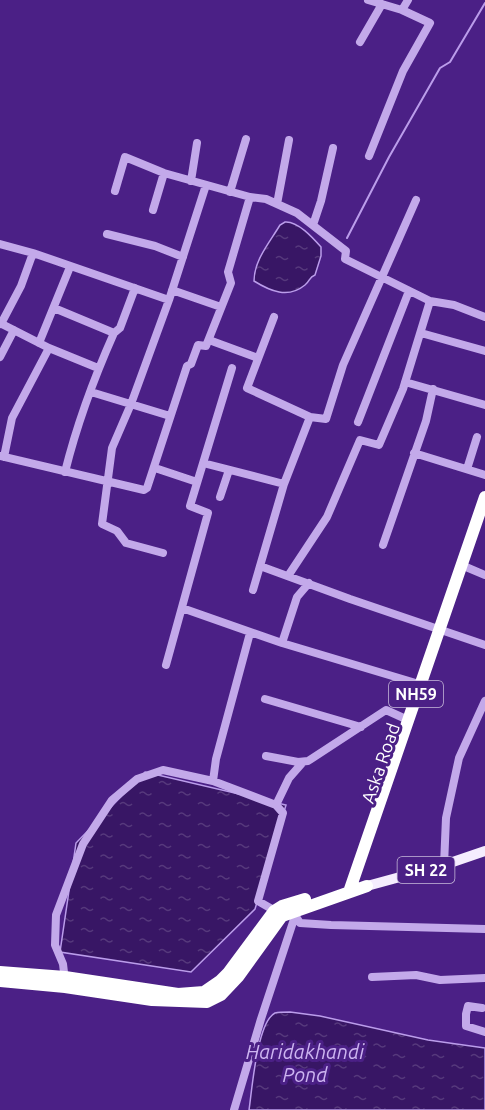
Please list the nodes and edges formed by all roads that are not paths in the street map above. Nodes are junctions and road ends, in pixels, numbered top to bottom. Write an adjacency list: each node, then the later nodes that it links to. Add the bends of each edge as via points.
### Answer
1 (368, 0): 3 (street)
2 (408, 0): 4 (street)
3 (382, 3): 4 (street); 5 (street)
4 (402, 10): 10 (street, via 430,23 403,71)
5 (360, 42)
6 (246, 139): 15 (street)
7 (290, 140): 18 (street)
8 (197, 143): 12 (street)
9 (333, 148): 20 (street)
10 (369, 156)
11 (164, 173): 12 (street); 14 (street, via 125,157); 19 (street)
12 (191, 181): 13 (street)
13 (206, 185): 15 (street); 24 (street)
14 (115, 191)
15 (230, 192): 16 (street)
16 (250, 198): 18 (street); 32 (street, via 228,272 231,283)
17 (416, 200): 26 (street)
18 (277, 204): 20 (street)
19 (153, 210)
20 (313, 225): 26 (street, via 346,251 345,258)
21 (108, 234): 24 (street)
22 (0, 244): 23 (street)
23 (33, 253): 25 (street); 36 (street)
24 (183, 257): 28 (street)
25 (70, 267): 27 (street); 33 (street)
26 (381, 278): 29 (street); 54 (street, via 343,365 326,419)
27 (135, 288): 30 (street); 38 (street, via 120,328)
28 (172, 290): 30 (street); 32 (street)
29 (409, 291): 31 (street); 55 (street)
30 (169, 300): 51 (street)
31 (430, 301): 35 (street); 39 (street)
32 (221, 307): 40 (street)
33 (54, 308): 38 (street); 41 (street)
34 (274, 317): 45 (street)
35 (485, 317)
36 (1, 324): 37 (street)
37 (14, 330): 41 (street); 44 (street)
38 (114, 333): 46 (street)
39 (421, 333): 43 (street); 48 (street)
40 (209, 340): 45 (street); 53 (street, via 206,346 198,345 187,366)
41 (39, 343): 42 (street)
42 (49, 348): 46 (street); 58 (street, via 12,418)
43 (485, 351)
44 (0, 357)
45 (258, 358): 54 (street, via 247,388)
46 (98, 368): 50 (street)
47 (232, 368): 59 (street)
48 (405, 382): 49 (street); 76 (street, via 380,445 360,440 327,517)
49 (433, 389): 52 (street); 57 (street)
50 (91, 392): 51 (street); 63 (street)
51 (131, 404): 53 (street); 65 (street, via 112,448)
52 (485, 405)
53 (170, 416): 60 (street)
54 (310, 417): 67 (street)
55 (358, 422)
56 (477, 437): 61 (street)
57 (414, 453): 61 (street); 71 (street)
58 (2, 456): 63 (street)
59 (203, 463): 62 (street); 66 (street)
60 (154, 468): 65 (street, via 144,490); 66 (street)
61 (467, 469): 64 (street)
62 (229, 470): 67 (street); 68 (street)
63 (65, 472): 65 (street)
64 (485, 475)
65 (108, 482): 72 (street, via 102,524 117,531 126,543)
66 (197, 482): 79 (street, via 190,506 208,513)
67 (284, 484): 73 (street)
68 (220, 497)
69 (485, 499): 80 (highway, NH59)
70 (485, 513): 74 (highway, Aska Road / NH59)
71 (383, 544)
72 (163, 553)
73 (260, 566): 76 (street); 78 (street)
74 (466, 567): 75 (street); 80 (highway, Aska Road / NH59)
75 (485, 575)
76 (288, 576): 77 (street)
77 (309, 583): 80 (street); 82 (street, via 297,597)
78 (253, 590)
79 (182, 608): 81 (street); 84 (street)
80 (442, 630): 83 (street); 85 (highway, NH59); 96 (highway, Aska Road / NH59)
81 (250, 633): 82 (street); 92 (street)
82 (282, 643): 85 (street)
83 (485, 645)
84 (166, 665)
85 (420, 684): 88 (highway, NH59)
86 (265, 699): 89 (street)
87 (485, 701): 95 (street, via 459,758 446,818)
88 (408, 720): 89 (street, via 386,710); 96 (highway, NH59)
89 (361, 727): 91 (street)
90 (266, 756): 91 (street)
91 (303, 762): 93 (street, via 289,778)
92 (213, 781): 93 (street); 102 (street, via 163,770 137,779 112,800 83,844 56,915 55,945)
93 (276, 805): 97 (street, via 283,813 258,901)
94 (485, 851): 95 (main road, SH 22)
95 (444, 865): 96 (main road, SH 22)
96 (357, 887): 97 (highway); 97 (highway, via 282,906)
97 (288, 913): 98 (street, via 300,922 331,926); 102 (highway, via 204,992 178,994); 105 (street)
98 (485, 929)
99 (372, 977): 100 (street)
100 (485, 978)
101 (0, 980): 102 (highway)
102 (65, 982)
103 (482, 1008): 104 (street, via 468,1006 466,1026)
104 (485, 1032)
105 (234, 1110)

